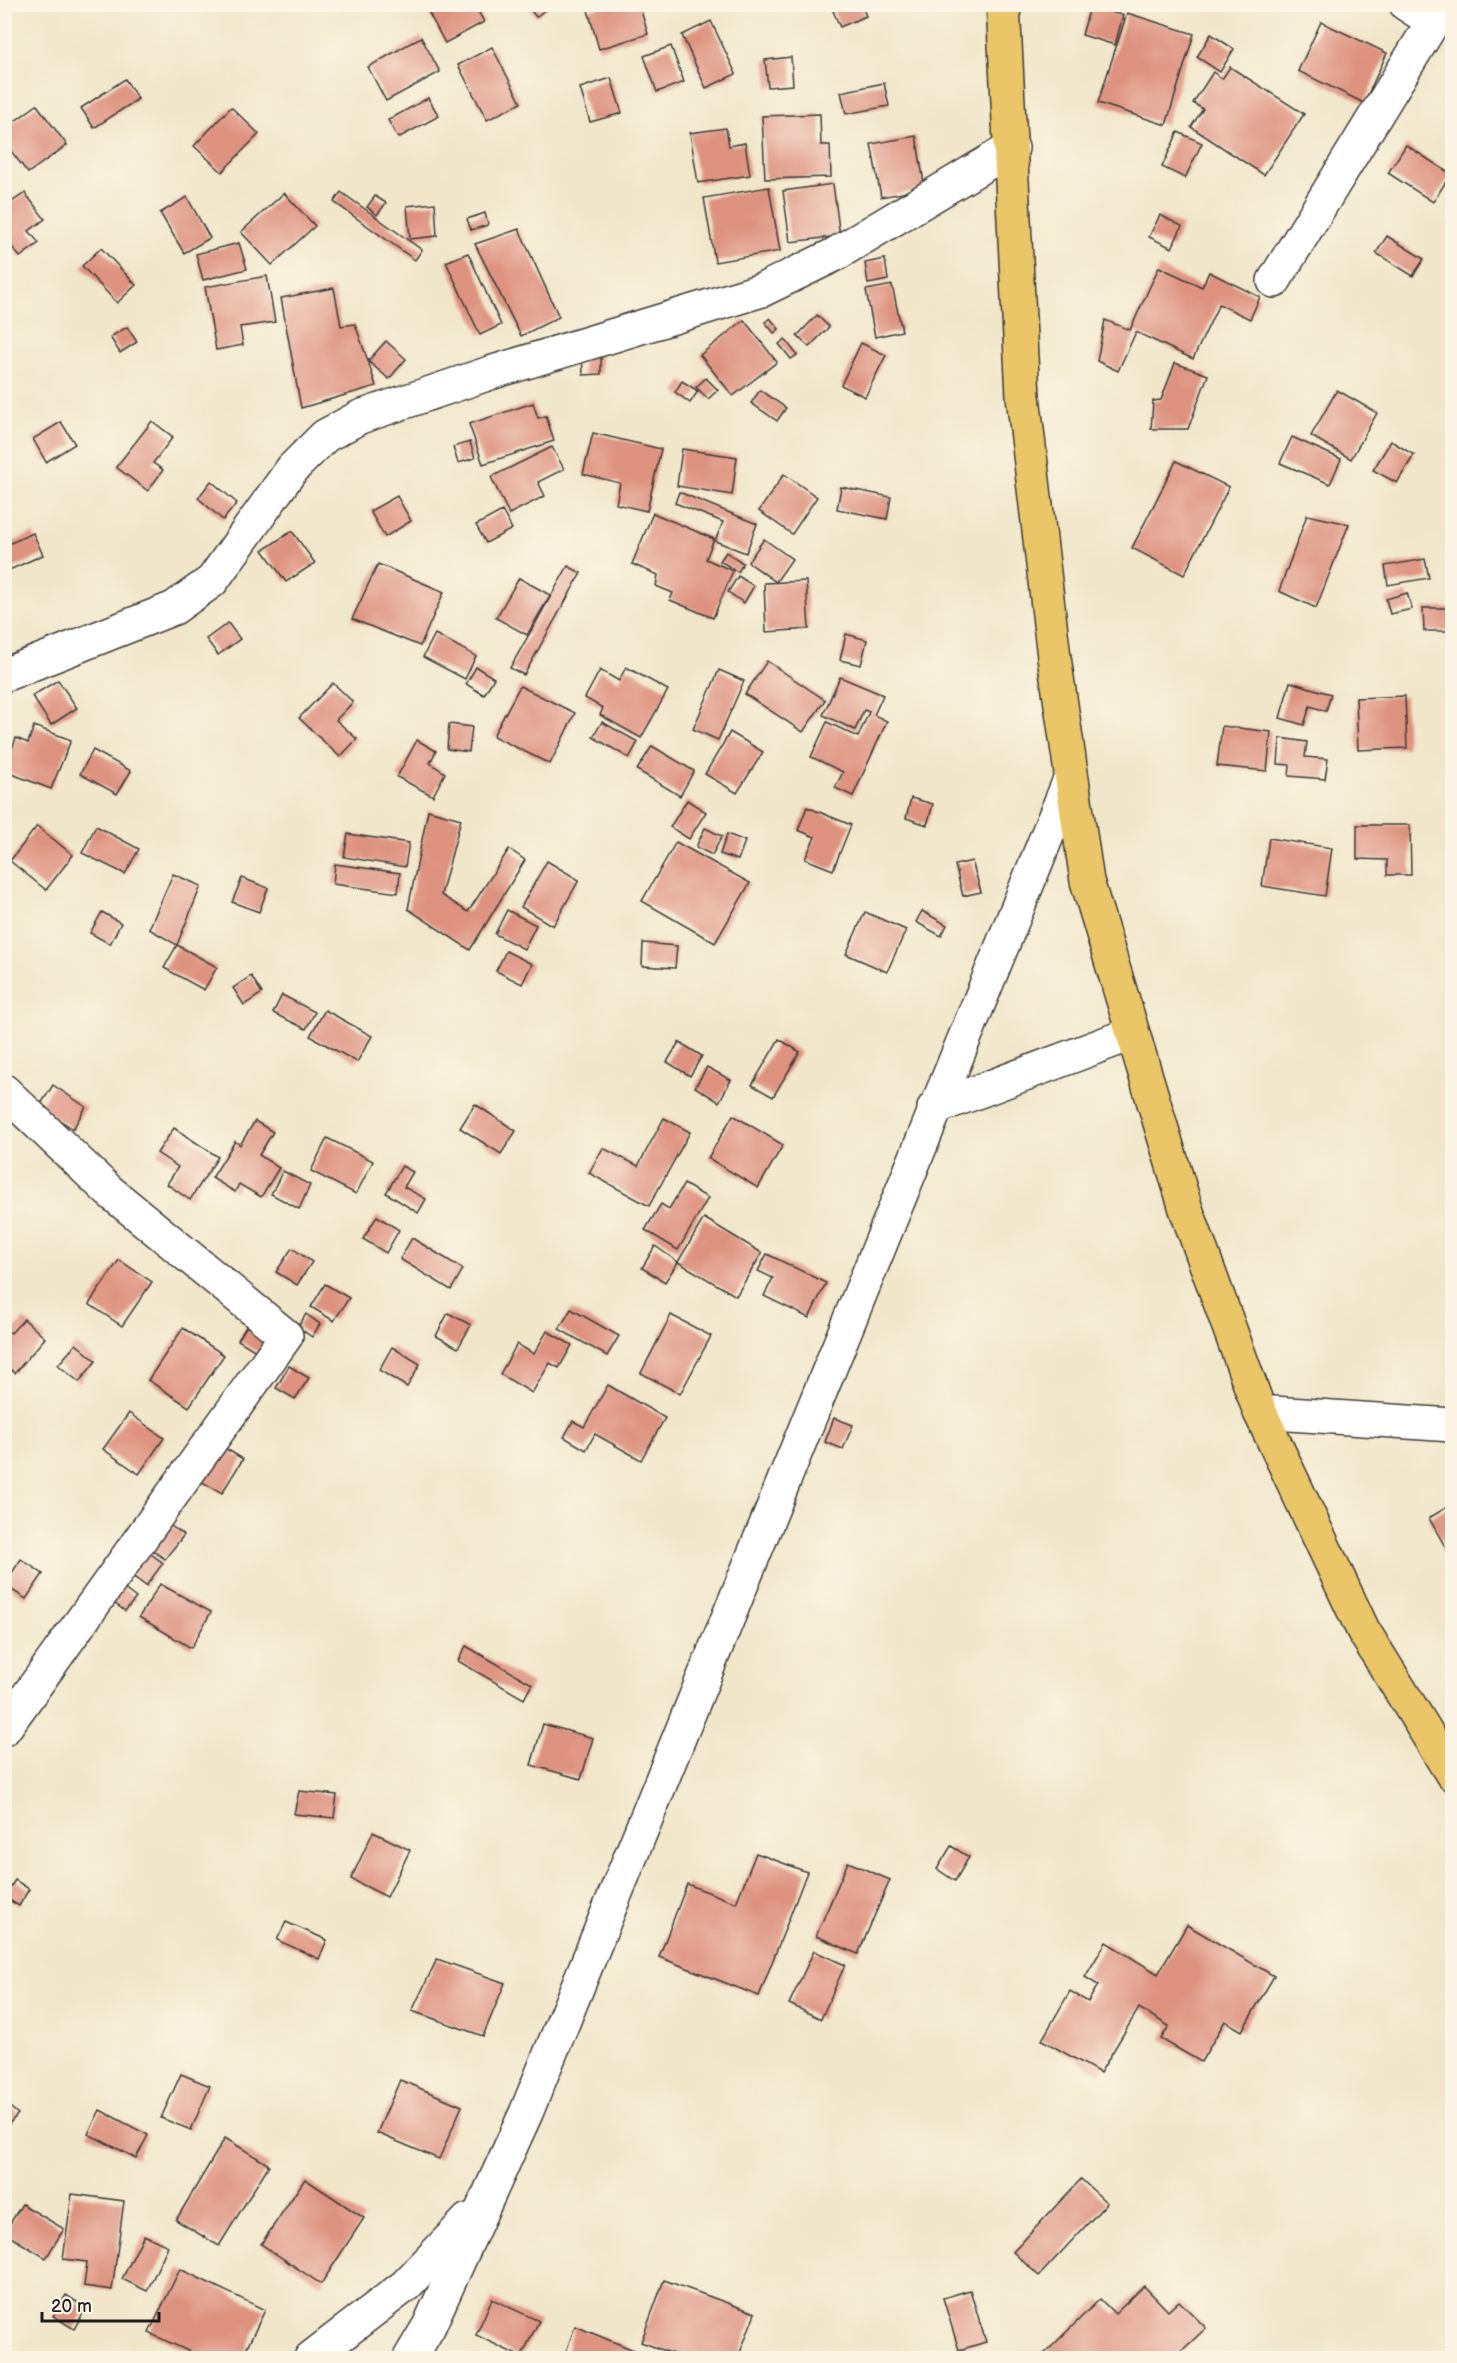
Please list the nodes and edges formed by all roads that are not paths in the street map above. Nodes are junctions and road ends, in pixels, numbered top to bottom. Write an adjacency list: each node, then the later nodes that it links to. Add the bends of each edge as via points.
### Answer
1 (1003, 4): 4 (highway)
2 (1406, 4): 3 (street)
3 (1439, 13): 5 (street)
4 (1012, 148): 6 (street, via 834,255 762,290 490,373 342,426 325,436 292,469 212,581 174,608); 7 (highway, via 1023,396)
5 (1274, 281)
6 (4, 675)
7 (1071, 777): 8 (highway, via 1088,881); 10 (street)
8 (1131, 1034): 10 (street); 11 (highway, via 1186,1209)
9 (4, 1091): 13 (street, via 109,1191 286,1336)
10 (934, 1108): 15 (street, via 526,2113)
11 (1260, 1412): 12 (street); 14 (highway, via 1363,1630)
12 (1452, 1425)
13 (4, 1729)
14 (1452, 1774)
15 (486, 2202): 16 (street, via 406,2285); 17 (street, via 429,2326)
16 (311, 2358)
17 (410, 2358)

